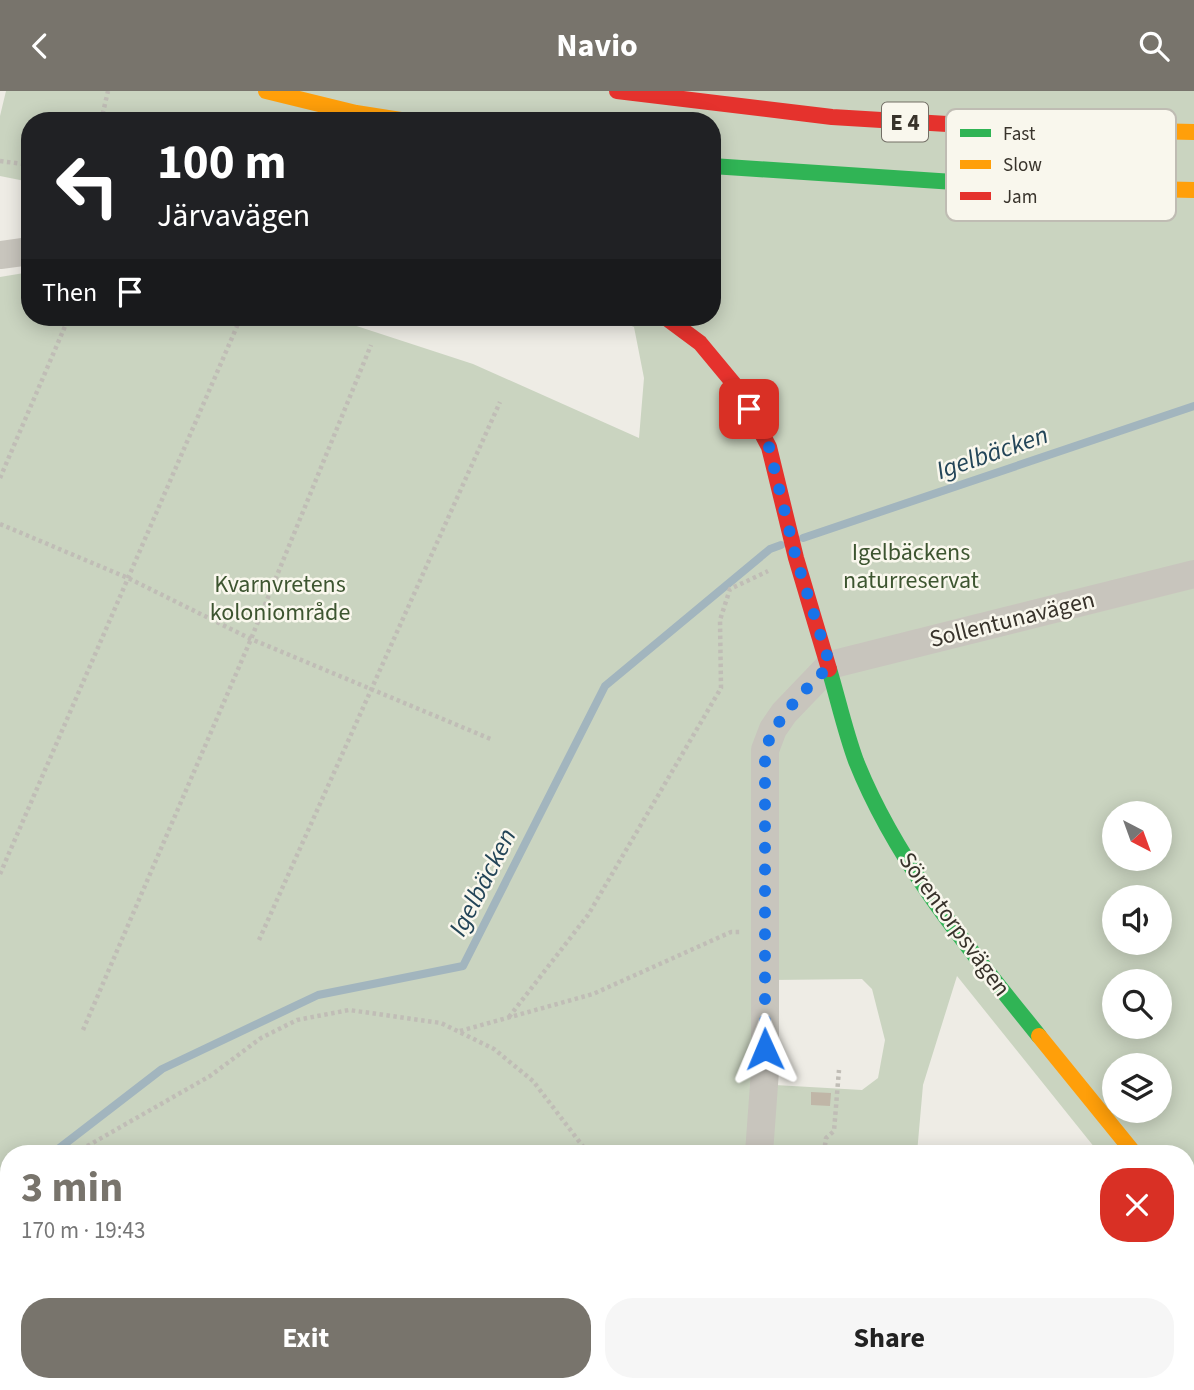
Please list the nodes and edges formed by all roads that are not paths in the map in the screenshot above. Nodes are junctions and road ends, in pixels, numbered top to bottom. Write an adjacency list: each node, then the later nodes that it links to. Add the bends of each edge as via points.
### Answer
1 (266, 91): 3 (main road)
2 (617, 91): 4 (main road, E 4, via 717,107)
3 (352, 112)
4 (946, 124)
5 (1176, 132): 6 (main road, E 4)
6 (1194, 132)
7 (721, 167): 8 (main road, E 4)
8 (946, 182)
9 (1176, 190): 10 (main road, E 4)
10 (1194, 190)
11 (21, 252): 12 (street)
12 (0, 255)
13 (676, 326): 15 (main road, Sörentorpsvägen, via 700,343 739,390 769,447 796,558)
14 (1194, 574): 15 (street, Sollentunavägen)
15 (830, 665): 16 (street, via 784,713 765,750 765,1071); 17 (main road, Sörentorpsvägen, via 856,760 910,865 965,944)
16 (760, 1145)
17 (1128, 1145)

